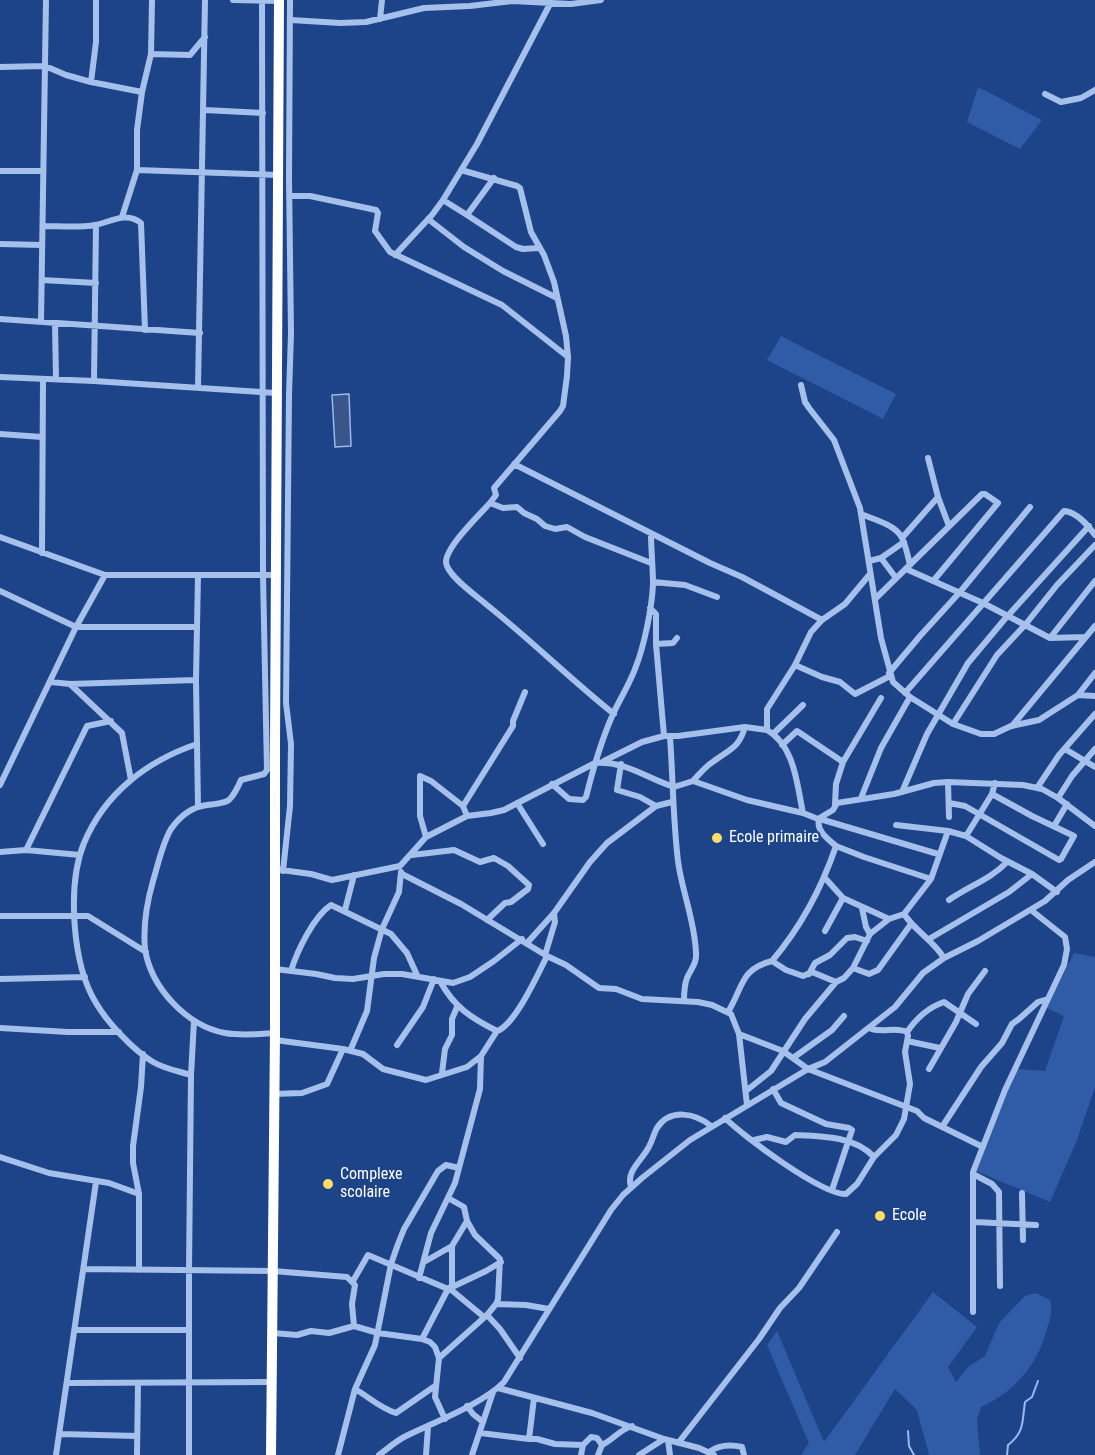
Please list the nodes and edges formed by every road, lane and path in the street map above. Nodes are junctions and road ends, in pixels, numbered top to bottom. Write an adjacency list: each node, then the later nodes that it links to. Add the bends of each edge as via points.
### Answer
1 (46, 0): 17 (street)
2 (96, 0): 19 (street)
3 (152, 0): 16 (street)
4 (205, 0): 15 (street)
5 (233, 0): 6 (street)
6 (262, 0): 7 (street); 24 (street)
7 (283, 0): 14 (street); 30 (highway)
8 (382, 0): 13 (street)
9 (601, 0): 12 (street)
10 (536, 1): 11 (street); 13 (street, via 424,8)
11 (553, 1): 12 (street); 26 (street)
12 (592, 1)
13 (380, 19): 14 (street, via 340,23)
14 (291, 20): 33 (street)
15 (205, 37): 16 (street, via 190,55); 23 (street)
16 (150, 54): 21 (street)
17 (45, 66): 18 (street); 19 (street); 28 (street)
18 (0, 67)
19 (91, 82): 21 (street)
20 (1095, 90): 22 (street, via 1061,102)
21 (142, 92): 25 (street)
22 (1045, 94)
23 (205, 110): 24 (street); 29 (street)
24 (263, 113): 31 (street)
25 (137, 170): 29 (street); 36 (street)
26 (461, 170): 32 (street); 34 (street)
27 (0, 171): 28 (street)
28 (43, 171): 39 (street)
29 (202, 173): 31 (street); 52 (street)
30 (278, 175): 31 (street); 61 (highway)
31 (262, 176): 60 (street)
32 (494, 178): 35 (street); 42 (street, via 520,188)
33 (290, 196): 43 (street, via 310,196 376,210 375,231); 177 (street, via 286,703 291,796)
34 (443, 200): 35 (street); 37 (street)
35 (467, 215): 42 (street, via 516,247)
36 (122, 217): 38 (street); 51 (street, via 138,220 142,226)
37 (428, 219): 43 (street); 46 (street, via 464,247)
38 (96, 225): 39 (street); 45 (street)
39 (43, 226): 41 (street)
40 (0, 244): 41 (street)
41 (42, 245): 44 (street)
42 (539, 248): 46 (street)
43 (395, 255): 53 (street, via 502,305)
44 (42, 280): 45 (street); 48 (street)
45 (96, 283): 50 (street)
46 (557, 298): 53 (street)
47 (0, 318): 48 (street)
48 (41, 322): 49 (street)
49 (55, 323): 50 (street); 55 (street)
50 (95, 327): 51 (street); 57 (street)
51 (145, 330): 52 (street)
52 (200, 333): 59 (street)
53 (568, 357): 65 (street, via 563,406)
54 (0, 377): 56 (street)
55 (56, 379): 56 (street); 57 (street)
56 (43, 380): 63 (street)
57 (94, 381): 59 (street)
58 (801, 385): 69 (street, via 805,402 834,440)
59 (198, 388): 60 (street)
60 (264, 392): 61 (street); 84 (street)
61 (276, 393): 85 (highway)
62 (0, 434): 63 (street)
63 (42, 437): 77 (street)
64 (927, 458): 66 (street)
65 (514, 464): 67 (street, via 494,488 496,495); 72 (street)
66 (938, 497): 70 (street); 75 (street)
67 (490, 503): 80 (street, via 503,508 517,507 545,526 567,527); 119 (street, via 451,550 448,569)
68 (1030, 507): 92 (street)
69 (861, 514): 75 (street, via 887,525); 79 (street)
70 (949, 526): 81 (street); 88 (street, via 983,494 999,504)
71 (1089, 526): 73 (street); 95 (street, via 1064,511); 97 (street)
72 (651, 534): 80 (street); 98 (street)
73 (1095, 535)
74 (0, 537): 77 (street)
75 (903, 540): 78 (street); 81 (street)
76 (1095, 545): 99 (street)
77 (42, 553): 83 (street)
78 (881, 558): 79 (street); 87 (street)
79 (869, 561): 82 (street)
80 (651, 563): 90 (street)
81 (908, 567): 87 (street); 88 (street)
82 (870, 574): 94 (street); 98 (street, via 845,604)
83 (105, 575): 86 (street); 101 (street)
84 (263, 575): 85 (street); 86 (street); 156 (street, via 267,770 241,780 224,803)
85 (276, 575): 177 (highway)
86 (198, 576): 102 (street)
87 (896, 578): 94 (street)
88 (934, 580): 92 (street)
89 (1095, 581): 105 (street)
90 (653, 582): 93 (street, via 685,585); 96 (street)
91 (0, 591): 101 (street)
92 (960, 592): 95 (street); 109 (street)
93 (717, 597)
94 (876, 598): 109 (street)
95 (983, 603): 97 (street); 115 (street)
96 (650, 608): 106 (street, via 656,614); 119 (street, via 636,668)
97 (1008, 615): 99 (street); 120 (street, via 968,663)
98 (822, 620): 107 (street)
99 (1025, 625): 105 (street); 123 (street, via 998,655)
100 (1095, 626): 103 (street)
101 (76, 627): 102 (street); 111 (street)
102 (196, 627): 110 (street)
103 (1090, 636): 105 (street); 124 (street)
104 (677, 638): 106 (street, via 673,643)
105 (1050, 638)
106 (656, 644): 127 (street)
107 (795, 665): 109 (street, via 840,682 855,694); 126 (street, via 767,709)
108 (1095, 673): 114 (street)
109 (890, 675): 115 (street)
110 (196, 680): 112 (street); 128 (street)
111 (51, 682): 112 (street); 142 (street)
112 (70, 684): 122 (street)
113 (525, 692): 154 (street, via 513,726)
114 (1078, 694): 116 (street); 124 (street, via 1039,720)
115 (908, 695): 120 (street); 147 (street)
116 (1095, 696)
117 (881, 698): 134 (street)
118 (803, 705): 126 (street)
119 (614, 714): 133 (street)
120 (937, 714): 123 (street); 145 (street)
121 (1095, 714): 130 (street)
122 (111, 721): 137 (street, via 122,733); 170 (street, via 87,726)
123 (953, 724): 124 (street, via 981,734 994,734)
124 (1011, 726)
125 (745, 727): 126 (street); 127 (street); 138 (street, via 735,747 711,762)
126 (770, 732): 129 (street)
127 (667, 736): 133 (street, via 642,742); 143 (street)
128 (197, 744): 137 (street, via 158,759); 156 (street)
129 (783, 745): 134 (street, via 797,731); 157 (street, via 793,764)
130 (1065, 749): 132 (street); 144 (street)
131 (1095, 749): 132 (street)
132 (1085, 761): 136 (street); 148 (street)
133 (598, 762): 135 (street); 141 (street); 141 (street, via 583,800 569,799)
134 (843, 762): 152 (street)
135 (621, 764): 143 (street); 155 (street, via 617,790)
136 (1095, 767)
137 (131, 780): 173 (street, via 100,814)
138 (693, 781): 143 (street); 157 (street, via 747,800)
139 (948, 782): 140 (street); 145 (street); 151 (street)
140 (995, 783): 144 (street); 146 (street)
141 (552, 784): 150 (street)
142 (0, 785)
143 (674, 787): 149 (street)
144 (1037, 788): 148 (street)
145 (902, 792): 147 (street)
146 (992, 794): 158 (street); 163 (street)
147 (861, 798): 152 (street)
148 (1058, 798): 153 (street)
149 (672, 802): 155 (street); 218 (street, via 696,953)
150 (518, 803): 159 (street, via 491,813); 168 (street)
151 (949, 803): 158 (street); 160 (street)
152 (835, 804): 161 (street, via 833,810)
153 (1067, 804): 163 (street); 164 (street)
154 (464, 806): 159 (street); 167 (street, via 420,776 420,816)
155 (657, 806): 189 (street, via 607,843)
156 (198, 807): 202 (street, via 184,813 170,831 150,893)
157 (803, 813): 161 (street)
158 (980, 815): 163 (street, via 1060,860 1074,836); 166 (street)
159 (467, 816): 167 (street)
160 (949, 817)
161 (819, 819): 169 (street, via 822,833); 172 (street)
162 (896, 825): 165 (street)
163 (1054, 826)
164 (1095, 826)
165 (948, 831): 166 (street); 172 (street)
166 (966, 836): 175 (street)
167 (426, 837): 174 (street)
168 (543, 844)
169 (836, 846): 181 (street); 182 (street)
170 (26, 850): 171 (street); 173 (street)
171 (0, 852)
172 (938, 854): 182 (street)
173 (80, 855): 191 (street)
174 (412, 855): 178 (street); 194 (street, via 454,850 480,862 494,858 529,885)
175 (1007, 862): 179 (street); 185 (street, via 986,880)
176 (1095, 862): 183 (street)
177 (279, 870): 180 (street, via 329,880); 207 (highway)
178 (401, 870): 180 (street); 194 (street); 196 (street, via 399,892)
179 (1032, 874): 183 (street); 199 (street)
180 (354, 875): 187 (street)
181 (825, 878): 184 (street); 205 (street)
182 (930, 879): 190 (street)
183 (1057, 892): 188 (street)
184 (843, 898): 186 (street); 197 (street)
185 (949, 900)
186 (862, 908): 193 (street); 198 (street)
187 (345, 910): 196 (street); 208 (street, via 327,907 298,950)
188 (1031, 910): 204 (street); 217 (street, via 1065,937 1064,965)
189 (554, 913): 200 (street); 203 (street)
190 (904, 914): 193 (street); 195 (street)
191 (74, 915): 192 (street); 202 (street, via 93,917); 213 (street)
192 (0, 916)
193 (889, 919): 198 (street)
194 (487, 920): 200 (street)
195 (910, 924): 199 (street); 206 (street, via 878,970 869,974)
196 (382, 929): 211 (street, via 407,953); 212 (street)
197 (825, 931)
198 (870, 934): 201 (street)
199 (929, 939): 204 (street)
200 (524, 941): 203 (street); 215 (street, via 470,976 453,983)
201 (867, 941): 206 (street); 210 (street, via 848,938 818,961)
202 (146, 952): 223 (street, via 161,987)
203 (546, 956): 218 (street, via 599,988 616,989 642,999); 227 (street, via 526,998 505,1026)
204 (944, 958): 226 (street, via 923,973 895,1007)
205 (772, 961): 210 (street, via 798,975); 220 (street, via 748,971)
206 (853, 968): 216 (street)
207 (274, 969): 208 (street); 231 (highway)
208 (291, 971): 212 (street, via 335,978)
209 (985, 971): 221 (street, via 968,994)
210 (809, 974): 216 (street, via 813,972)
211 (417, 975): 212 (street); 215 (street)
212 (372, 976): 235 (street, via 367,1011)
213 (85, 977): 214 (street); 228 (street, via 96,1003)
214 (0, 979)
215 (437, 980): 219 (street); 233 (street)
216 (836, 982): 236 (street)
217 (1048, 999): 251 (street, via 1038,1002 1012,1024); 254 (street)
218 (684, 1001): 220 (street)
219 (457, 1007): 227 (street); 242 (street)
220 (728, 1012): 230 (street)
221 (960, 1014): 224 (street); 229 (street, via 941,1003 921,1016); 234 (street)
222 (844, 1016): 239 (street)
223 (194, 1021): 231 (street, via 223,1033); 243 (street)
224 (976, 1024)
225 (0, 1028): 228 (street)
226 (869, 1029): 229 (street, via 876,1032 898,1028); 240 (street, via 825,1062)
227 (497, 1030): 238 (street)
228 (119, 1032): 237 (street)
229 (907, 1032): 232 (street)
230 (739, 1034): 236 (street); 245 (street)
231 (275, 1036): 235 (street); 246 (highway)
232 (907, 1041): 234 (street); 248 (street, via 904,1052 910,1084)
233 (397, 1045)
234 (940, 1048): 241 (street)
235 (346, 1050): 242 (street, via 365,1055 382,1069 415,1077 429,1079); 246 (street, via 326,1084 302,1093)
236 (783, 1051): 239 (street); 245 (street, via 771,1071)
237 (143, 1054): 243 (street, via 173,1071); 262 (street, via 133,1146)
238 (482, 1056): 242 (street, via 467,1067); 257 (street, via 480,1089)
239 (793, 1058): 240 (street)
240 (808, 1069): 244 (street); 248 (street)
241 (929, 1069)
242 (442, 1073)
243 (191, 1075): 278 (street)
244 (773, 1089): 247 (street); 253 (street, via 781,1102 826,1124 851,1129)
245 (746, 1091): 247 (street)
246 (273, 1094): 279 (highway)
247 (747, 1105): 249 (street)
248 (905, 1106): 251 (street); 256 (street, via 900,1129)
249 (725, 1118): 250 (street); 252 (street)
250 (711, 1126): 260 (street); 260 (street, via 684,1114 662,1122 630,1177)
251 (942, 1127): 254 (street)
252 (754, 1140): 253 (street, via 767,1137 786,1142 798,1135); 261 (street, via 783,1165)
253 (847, 1141): 256 (street); 261 (street)
254 (983, 1147): 258 (street)
255 (0, 1156): 259 (street, via 49,1173)
256 (874, 1157): 261 (street, via 851,1191 843,1195)
257 (459, 1168): 264 (street); 275 (street, via 446,1165 436,1174 404,1229)
258 (973, 1174): 266 (street); 267 (street, via 998,1190)
259 (96, 1182): 262 (street); 276 (street)
260 (631, 1187): 285 (street, via 611,1210)
261 (832, 1190)
262 (139, 1194): 277 (street)
263 (1022, 1194): 268 (street)
264 (448, 1198): 265 (street, via 464,1207); 273 (street, via 431,1233)
265 (467, 1221): 272 (street); 274 (street)
266 (974, 1222): 267 (street); 286 (street)
267 (999, 1222): 268 (street); 282 (street)
268 (1022, 1225): 269 (street); 271 (street)
269 (1036, 1225)
270 (837, 1232): 314 (street, via 799,1288)
271 (1023, 1240)
272 (452, 1246): 273 (street); 283 (street)
273 (424, 1262): 280 (street)
274 (501, 1262): 283 (street); 284 (street)
275 (392, 1264): 280 (street); 281 (street, via 368,1255); 292 (street)
276 (84, 1269): 277 (street); 289 (street)
277 (139, 1270): 278 (street)
278 (189, 1270): 279 (street); 290 (street)
279 (273, 1271): 281 (street); 291 (highway)
280 (419, 1278): 283 (street)
281 (353, 1281): 288 (street)
282 (1000, 1286)
283 (450, 1288): 287 (street); 293 (street)
284 (496, 1304): 285 (street); 287 (street)
285 (549, 1309): 295 (street)
286 (973, 1312)
287 (486, 1316): 294 (street); 295 (street)
288 (354, 1326): 291 (street, via 297,1335); 292 (street)
289 (75, 1330): 290 (street); 297 (street)
290 (189, 1330): 299 (street)
291 (273, 1333): 296 (highway)
292 (378, 1333): 293 (street); 301 (street)
293 (422, 1339): 294 (street, via 434,1344)
294 (438, 1358): 300 (street)
295 (520, 1358): 302 (street)
296 (271, 1382): 299 (street); 322 (highway)
297 (67, 1383): 298 (street); 310 (street)
298 (138, 1383): 299 (street); 311 (street)
299 (189, 1383): 321 (street)
300 (435, 1386): 301 (street, via 396,1413); 305 (street, via 435,1397)
301 (355, 1389): 323 (street)
302 (495, 1390): 303 (street); 304 (street); 306 (street)
303 (534, 1398): 307 (street); 312 (street)
304 (467, 1406): 305 (street); 306 (street)
305 (445, 1419): 308 (street)
306 (483, 1422): 309 (street)
307 (632, 1426): 313 (street); 316 (street)
308 (428, 1427): 324 (street, via 403,1437); 325 (street)
309 (480, 1433): 312 (street); 326 (street)
310 (60, 1434): 311 (street); 319 (street)
311 (137, 1436): 320 (street)
312 (529, 1439): 315 (street)
313 (666, 1439): 314 (street); 329 (street); 330 (street)
314 (679, 1442): 317 (street)
315 (583, 1445): 316 (street, via 591,1437); 327 (street)
316 (602, 1445): 328 (street)
317 (699, 1448): 318 (street); 331 (street)
318 (712, 1453): 332 (street, via 719,1446 733,1445 742,1447)
319 (56, 1455)
320 (137, 1455)
321 (189, 1455)
322 (271, 1455)
323 (338, 1455)
324 (379, 1455)
325 (426, 1455)
326 (472, 1455)
327 (581, 1455)
328 (598, 1455)
329 (639, 1455)
330 (670, 1455)
331 (696, 1455)
332 (744, 1455)

